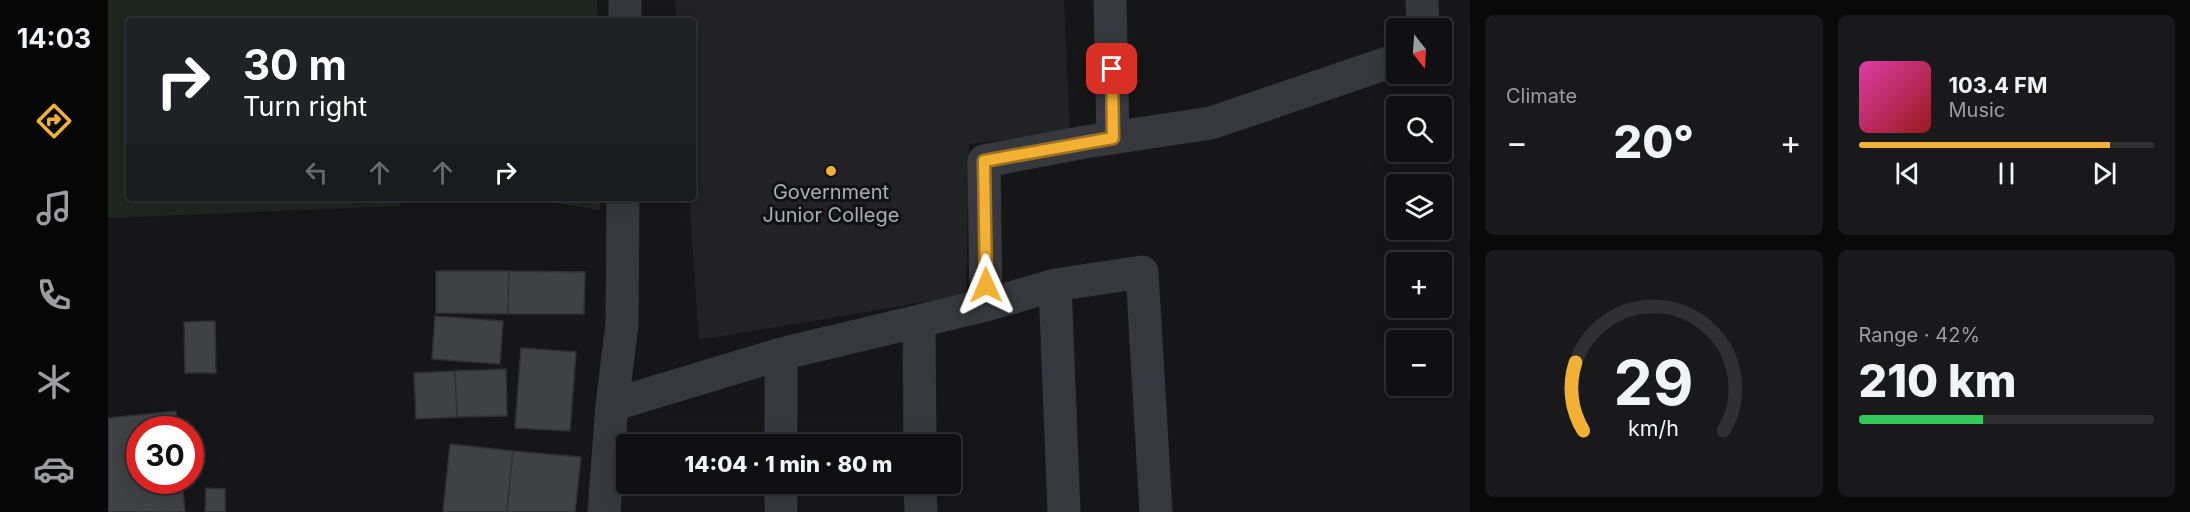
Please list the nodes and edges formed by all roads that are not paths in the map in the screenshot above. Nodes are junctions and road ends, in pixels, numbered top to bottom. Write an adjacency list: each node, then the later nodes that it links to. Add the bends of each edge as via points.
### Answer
1 (626, 0): 4 (street)
2 (1110, 0): 7 (street)
3 (1422, 0): 5 (street)
4 (625, 18)
5 (1423, 18)
6 (1386, 63): 7 (street, via 1211,123)
7 (1113, 138): 10 (street, via 984,161)
8 (623, 201): 13 (street, via 622,324)
9 (1055, 285): 10 (street); 21 (street); 22 (street, via 1142,272)
10 (986, 305): 11 (street)
11 (919, 322): 12 (street); 15 (street)
12 (781, 354): 13 (street); 14 (street)
13 (612, 405): 18 (street)
14 (781, 434)
15 (920, 434)
16 (781, 494): 19 (street)
17 (920, 494): 20 (street)
18 (604, 512)
19 (781, 512)
20 (921, 512)
21 (1064, 512)
22 (1156, 512)

